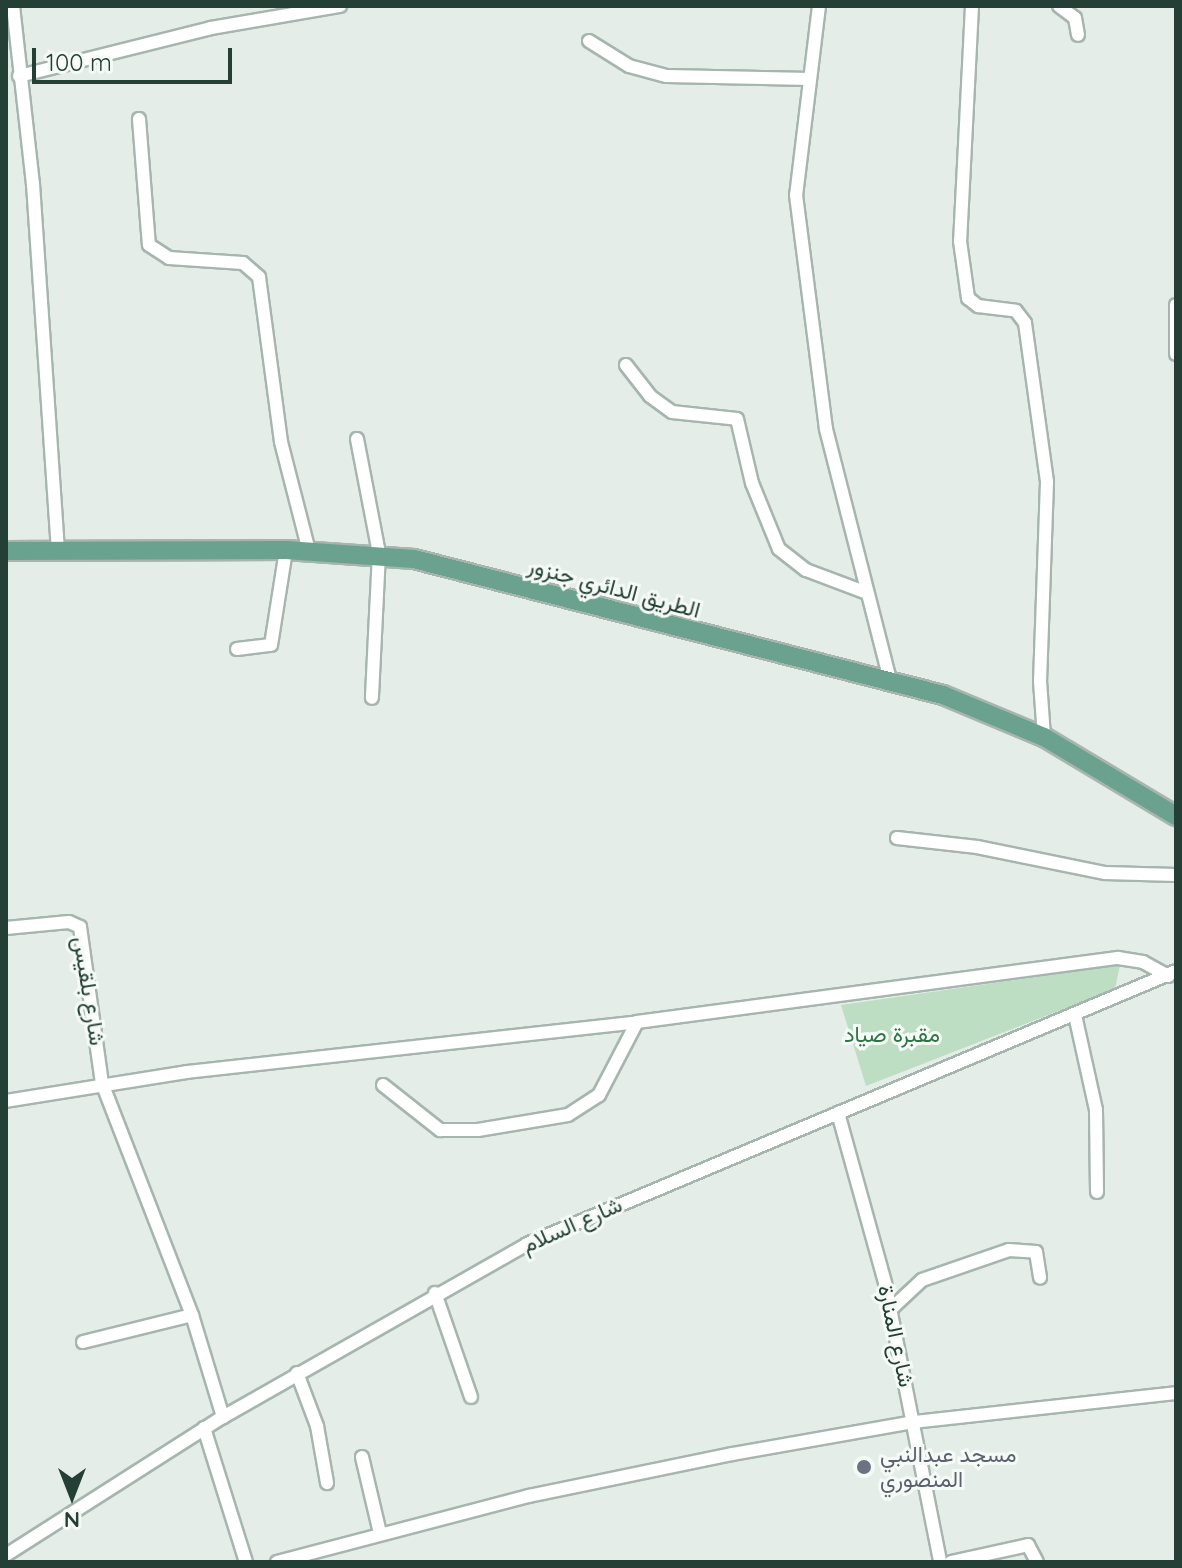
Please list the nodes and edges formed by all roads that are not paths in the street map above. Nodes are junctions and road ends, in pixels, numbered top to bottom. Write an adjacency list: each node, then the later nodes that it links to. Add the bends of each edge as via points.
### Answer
1 (13, 6): 9 (street)
2 (340, 6): 6 (street)
3 (819, 6): 10 (street)
4 (972, 6): 25 (street, via 960,241 968,298 978,306 1016,311 1025,323 1047,482 1040,681)
5 (1059, 6): 7 (street, via 1072,14)
6 (307, 9): 9 (street)
7 (1078, 35)
8 (589, 41): 10 (street, via 647,72)
9 (19, 76): 19 (street, via 33,184)
10 (810, 79): 21 (street, via 796,195 826,429)
11 (139, 119): 18 (street, via 149,245 169,258 243,263 259,277 281,442)
12 (1176, 305): 13 (street)
13 (1176, 354)
14 (626, 365): 21 (street, via 650,396 672,412 729,414 737,419 752,483 779,549 806,570)
15 (357, 439): 20 (street)
16 (286, 550): 18 (main road, الطريق الدائري جنزور); 19 (main road, الطريق الدائري جنزور); 22 (street, via 271,645)
17 (6, 551): 19 (main road, الطريق الدائري جنزور)
18 (309, 551): 20 (main road, الطريق الدائري جنزور)
19 (58, 553)
20 (379, 553): 23 (main road, الطريق الدائري جنزور); 24 (street)
21 (867, 593): 23 (street)
22 (237, 649)
23 (890, 680): 25 (main road, الطريق الدائري جنزور)
24 (372, 698)
25 (1044, 737): 26 (main road, الطريق الدائري جنزور)
26 (1176, 816)
27 (897, 838): 28 (street, via 1105,873)
28 (1176, 875)
29 (6, 928): 33 (street, شارع بلقيس, via 69,922 80,927)
30 (1172, 974): 31 (street, شارع السلام); 32 (street, via 1118,958)
31 (1075, 1015): 36 (street, شارع السلام); 37 (street, via 1096,1110)
32 (637, 1022): 33 (street); 34 (street, via 599,1095 568,1115 478,1130 440,1130)
33 (102, 1083): 35 (street); 41 (street)
34 (383, 1085)
35 (6, 1101)
36 (838, 1113): 39 (street, شارع السلام, via 527,1244); 40 (street, شارع المنارة)
37 (1097, 1192)
38 (1040, 1278): 40 (street, via 1036,1252 1009,1250 922,1280)
39 (435, 1293): 43 (street, شارع السلام); 45 (street)
40 (891, 1309): 47 (street, شارع المنارة)
41 (192, 1315): 42 (street); 46 (street)
42 (83, 1342)
43 (297, 1373): 46 (street, شارع السلام); 50 (street, via 317,1426)
44 (1176, 1393): 47 (street)
45 (471, 1397)
46 (223, 1417): 48 (street, شارع السلام)
47 (914, 1422): 51 (street, via 576,1486); 55 (street, شارع المنارة)
48 (204, 1428): 52 (street, شارع السلام); 53 (street)
49 (362, 1457): 51 (street)
50 (327, 1483)
51 (380, 1533): 54 (street)
52 (6, 1555)
53 (246, 1562)
54 (277, 1562)
55 (940, 1562)
56 (951, 1562): 57 (street, via 1028,1545)
57 (1037, 1562)

